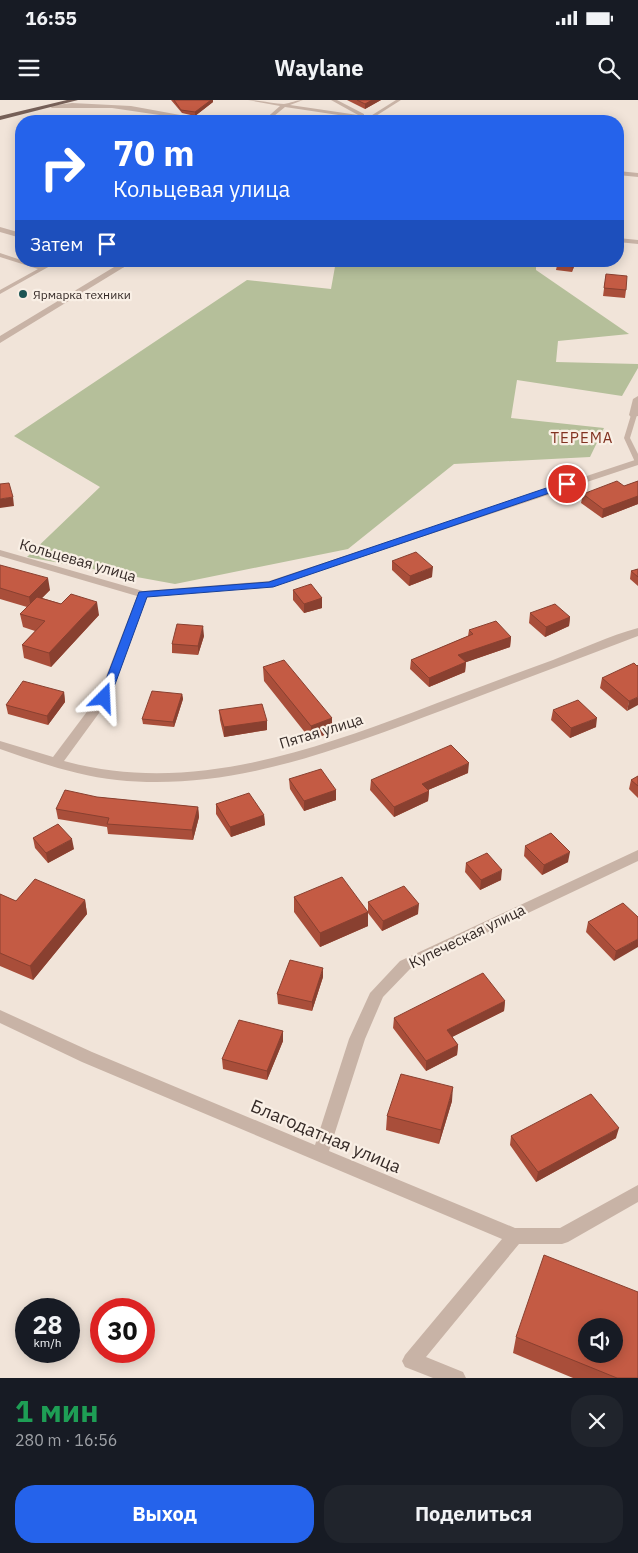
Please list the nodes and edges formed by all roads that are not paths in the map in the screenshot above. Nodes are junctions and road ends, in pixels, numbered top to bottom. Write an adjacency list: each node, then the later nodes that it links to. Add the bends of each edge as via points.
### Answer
1 (75, 100): 8 (main road)
2 (121, 100): 9 (street)
3 (250, 100): 7 (lane)
4 (301, 100): 7 (lane)
5 (333, 100): 13 (lane)
6 (399, 100): 14 (lane)
7 (284, 105): 11 (lane); 12 (lane)
8 (52, 106): 9 (street, via 97,103); 15 (main road)
9 (140, 109): 10 (street)
10 (175, 115)
11 (272, 115)
12 (339, 115)
13 (358, 115)
14 (375, 115)
15 (0, 118)
16 (624, 174): 17 (street)
17 (638, 175)
18 (0, 229): 19 (street)
19 (15, 234)
20 (624, 241): 21 (street)
21 (638, 242)
22 (0, 255): 23 (lane)
23 (15, 260)
24 (38, 267): 26 (lane)
25 (121, 267): 28 (street)
26 (41, 268): 27 (lane)
27 (0, 292)
28 (0, 340)
29 (638, 399): 30 (street)
30 (634, 415): 31 (lane, via 627,438)
31 (636, 449): 32 (lane)
32 (638, 462): 34 (street, Кольцевая улица, via 270,584)
33 (0, 553): 34 (street, Кольцевая улица)
34 (143, 594): 37 (street, via 104,698)
35 (638, 632): 37 (street, Пятая улица, via 335,746 288,759 171,777 116,776)
36 (0, 745): 37 (street, Пятая улица)
37 (56, 762)
38 (638, 855): 40 (street, Купеческая улица, via 405,965 377,993 357,1039)
39 (0, 1016): 40 (street, Благодатная улица, via 87,1057)
40 (320, 1155): 42 (street, Благодатная улица)
41 (638, 1193): 42 (street, Благодатная улица, via 562,1236)
42 (515, 1236): 43 (street, via 411,1361)
43 (458, 1378)

